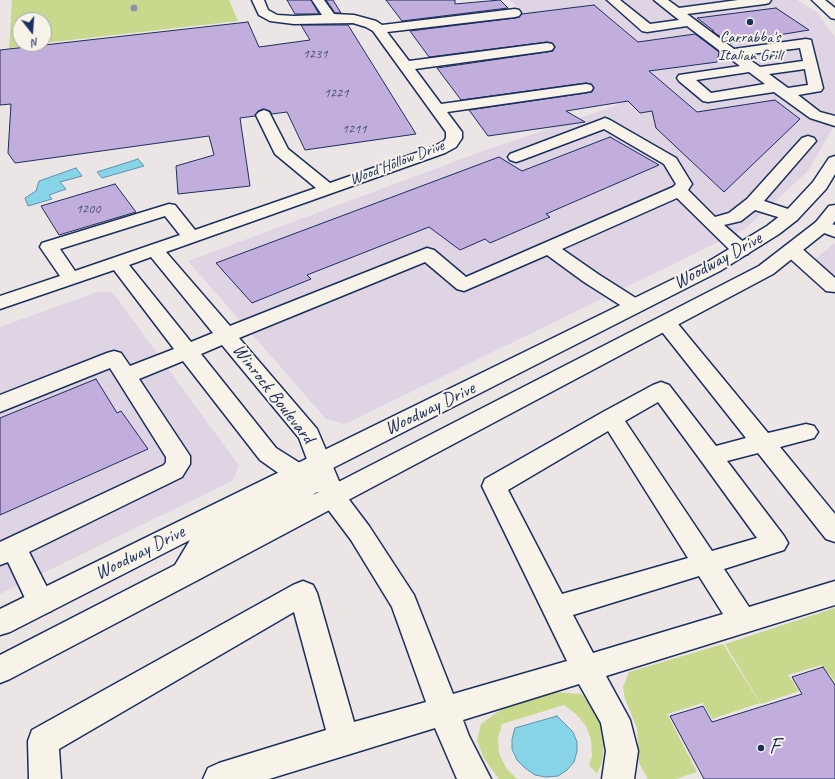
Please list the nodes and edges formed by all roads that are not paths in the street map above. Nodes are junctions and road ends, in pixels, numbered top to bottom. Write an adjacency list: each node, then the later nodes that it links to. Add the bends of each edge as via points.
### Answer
1 (258, 0): 12 (main road, via 263,12 274,18)
2 (318, 0): 12 (main road)
3 (613, 0): 13 (main road, via 648,28)
4 (660, 0): 9 (main road)
5 (765, 0): 9 (main road)
6 (818, 0): 11 (main road)
7 (824, 0): 8 (main road)
8 (835, 7)
9 (676, 12): 13 (main road)
10 (515, 13): 14 (main road)
11 (835, 15)
12 (330, 18): 14 (main road, via 354,19)
13 (690, 22): 16 (main road)
14 (379, 29): 18 (main road, Wood Hollow Drive)
15 (547, 47): 18 (main road)
16 (732, 53): 17 (main road, via 806,43); 19 (main road)
17 (810, 64): 19 (main road); 21 (main road, via 816,88)
18 (405, 66): 22 (main road, Wood Hollow Drive)
19 (754, 70): 21 (main road); 21 (main road, via 684,78 708,98)
20 (586, 88): 22 (main road)
21 (780, 90): 24 (main road, via 815,115)
22 (437, 109): 28 (main road, Wood Hollow Drive, via 454,132 450,144)
23 (264, 115): 28 (main road, via 281,151)
24 (835, 121)
25 (808, 141): 30 (main road)
26 (516, 156): 29 (main road, via 605,123 670,161 684,184)
27 (835, 162): 32 (main road, Woodway Drive, via 820,185)
28 (328, 190): 35 (main road, Wood Hollow Drive)
29 (679, 191): 33 (main road); 36 (main road)
30 (753, 203): 32 (main road); 33 (main road, via 735,217)
31 (835, 210): 34 (main road, Woodway Drive)
32 (791, 216): 34 (main road); 38 (main road, Woodway Drive)
33 (711, 223): 38 (main road)
34 (828, 229): 39 (main road, Woodway Drive)
35 (191, 236): 37 (main road, Wood Hollow Drive); 41 (main road, via 169,209 49,247)
36 (549, 248): 44 (main road); 46 (main road, via 464,285 427,254)
37 (154, 249): 40 (main road); 46 (main road, Winrock Boulevard)
38 (741, 250): 44 (main road, Woodway Drive)
39 (792, 250): 42 (main road); 45 (main road, Woodway Drive, via 766,270)
40 (116, 262): 41 (main road); 47 (main road, Winrock Boulevard)
41 (71, 278): 43 (main road)
42 (833, 287)
43 (0, 303)
44 (635, 306): 45 (main road); 54 (main road, Woodway Drive)
45 (666, 323): 52 (main road); 55 (main road, Woodway Drive)
46 (226, 335): 47 (main road); 54 (main road, Winrock Boulevard, via 309,435)
47 (187, 351): 48 (main road); 54 (main road, Winrock Boulevard, via 268,454)
48 (126, 376): 49 (main road, via 114,358); 57 (main road, via 178,456 178,464 173,471)
49 (0, 404)
50 (611, 418): 53 (main road, via 661,390); 58 (main road); 62 (main road, via 494,486)
51 (806, 432): 52 (main road)
52 (763, 443): 53 (main road); 56 (main road)
53 (710, 456): 58 (main road, via 775,543)
54 (310, 473): 55 (main road, Winrock Boulevard); 59 (main road, via 290,502 199,548); 61 (main road, Woodway Drive)
55 (333, 497): 59 (main road, Woodway Drive); 67 (main road, Winrock Boulevard, via 360,533 404,603)
56 (835, 532)
57 (7, 551): 61 (main road)
58 (706, 563): 62 (main road); 63 (main road)
59 (187, 573): 66 (main road, Woodway Drive)
60 (835, 593): 63 (main road)
61 (41, 603): 64 (main road, Woodway Drive)
62 (556, 608): 65 (main road)
63 (743, 621): 65 (main road)
64 (0, 623)
65 (586, 668): 67 (main road); 72 (main road, via 615,720 622,751)
66 (0, 670)
67 (445, 711): 68 (main road); 71 (main road, Winrock Boulevard, via 456,743)
68 (344, 740): 69 (main road, via 304,592 43,740); 70 (main road)
69 (45, 779)
70 (220, 779)
71 (475, 779)
72 (618, 779)

